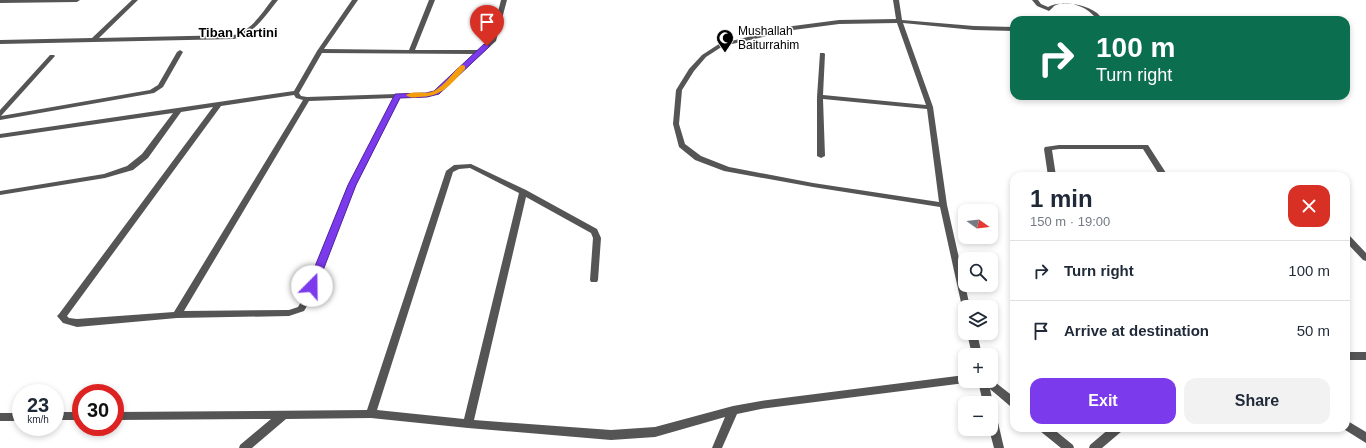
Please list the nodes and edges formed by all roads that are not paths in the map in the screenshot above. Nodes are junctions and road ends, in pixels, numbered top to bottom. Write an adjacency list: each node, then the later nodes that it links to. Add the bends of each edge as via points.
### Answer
1 (69, 0): 2 (street); 10 (street)
2 (77, 0)
3 (135, 0): 14 (street)
4 (275, 0): 14 (street, via 243,36)
5 (355, 0): 16 (street)
6 (432, 0): 17 (street)
7 (504, 0): 19 (street, via 494,40)
8 (896, 0): 12 (street)
9 (1035, 0): 11 (street, via 1036,4 1049,9 1058,2 1075,3 1086,6)
10 (1, 1)
11 (1097, 16)
12 (898, 21): 13 (street); 27 (street); 37 (street, via 839,22 793,28 721,45 704,56 691,70 679,90 676,124 682,145 698,158 727,169)
13 (1010, 29)
14 (94, 40): 15 (street)
15 (0, 42)
16 (320, 51): 17 (street); 22 (street)
17 (411, 51): 19 (street)
18 (180, 52): 30 (street, via 161,86 152,92)
19 (479, 52): 23 (street, via 437,92)
20 (822, 54): 24 (street)
21 (52, 56): 29 (street)
22 (296, 93): 25 (street, via 298,97); 26 (street)
23 (398, 96): 25 (street); 42 (street, via 352,185 301,309 289,313)
24 (820, 97): 27 (street); 32 (street)
25 (307, 99): 42 (street)
26 (219, 104): 28 (street); 42 (street, via 62,316 66,321 77,324)
27 (930, 107): 37 (street)
28 (179, 110): 31 (street); 36 (street, via 145,156 130,168 105,176)
29 (0, 114)
30 (0, 118)
31 (0, 136)
32 (821, 156)
33 (1051, 172): 34 (street, via 1048,149 1059,147 1145,147)
34 (1161, 172)
35 (523, 192): 40 (street, via 594,231 598,238); 50 (street, via 471,166 457,167 450,171); 54 (street)
36 (0, 193)
37 (944, 205): 41 (street)
38 (1350, 241): 39 (street)
39 (1366, 258)
40 (594, 280)
41 (964, 300)
42 (177, 315)
43 (1350, 356): 44 (street)
44 (1366, 356)
45 (958, 380): 48 (street)
46 (996, 388): 47 (street)
47 (1010, 400)
48 (733, 410): 54 (street, via 655,432 611,435); 61 (street)
49 (285, 414): 50 (street); 51 (street); 60 (street)
50 (371, 414): 54 (street)
51 (124, 416)
52 (0, 417): 53 (street)
53 (12, 417)
54 (468, 424)
55 (1350, 428): 59 (street)
56 (1049, 432): 63 (street)
57 (1113, 432): 64 (street)
58 (996, 436): 62 (street)
59 (1366, 438)
60 (244, 448)
61 (717, 448)
62 (999, 448)
63 (1069, 448)
64 (1094, 448)

